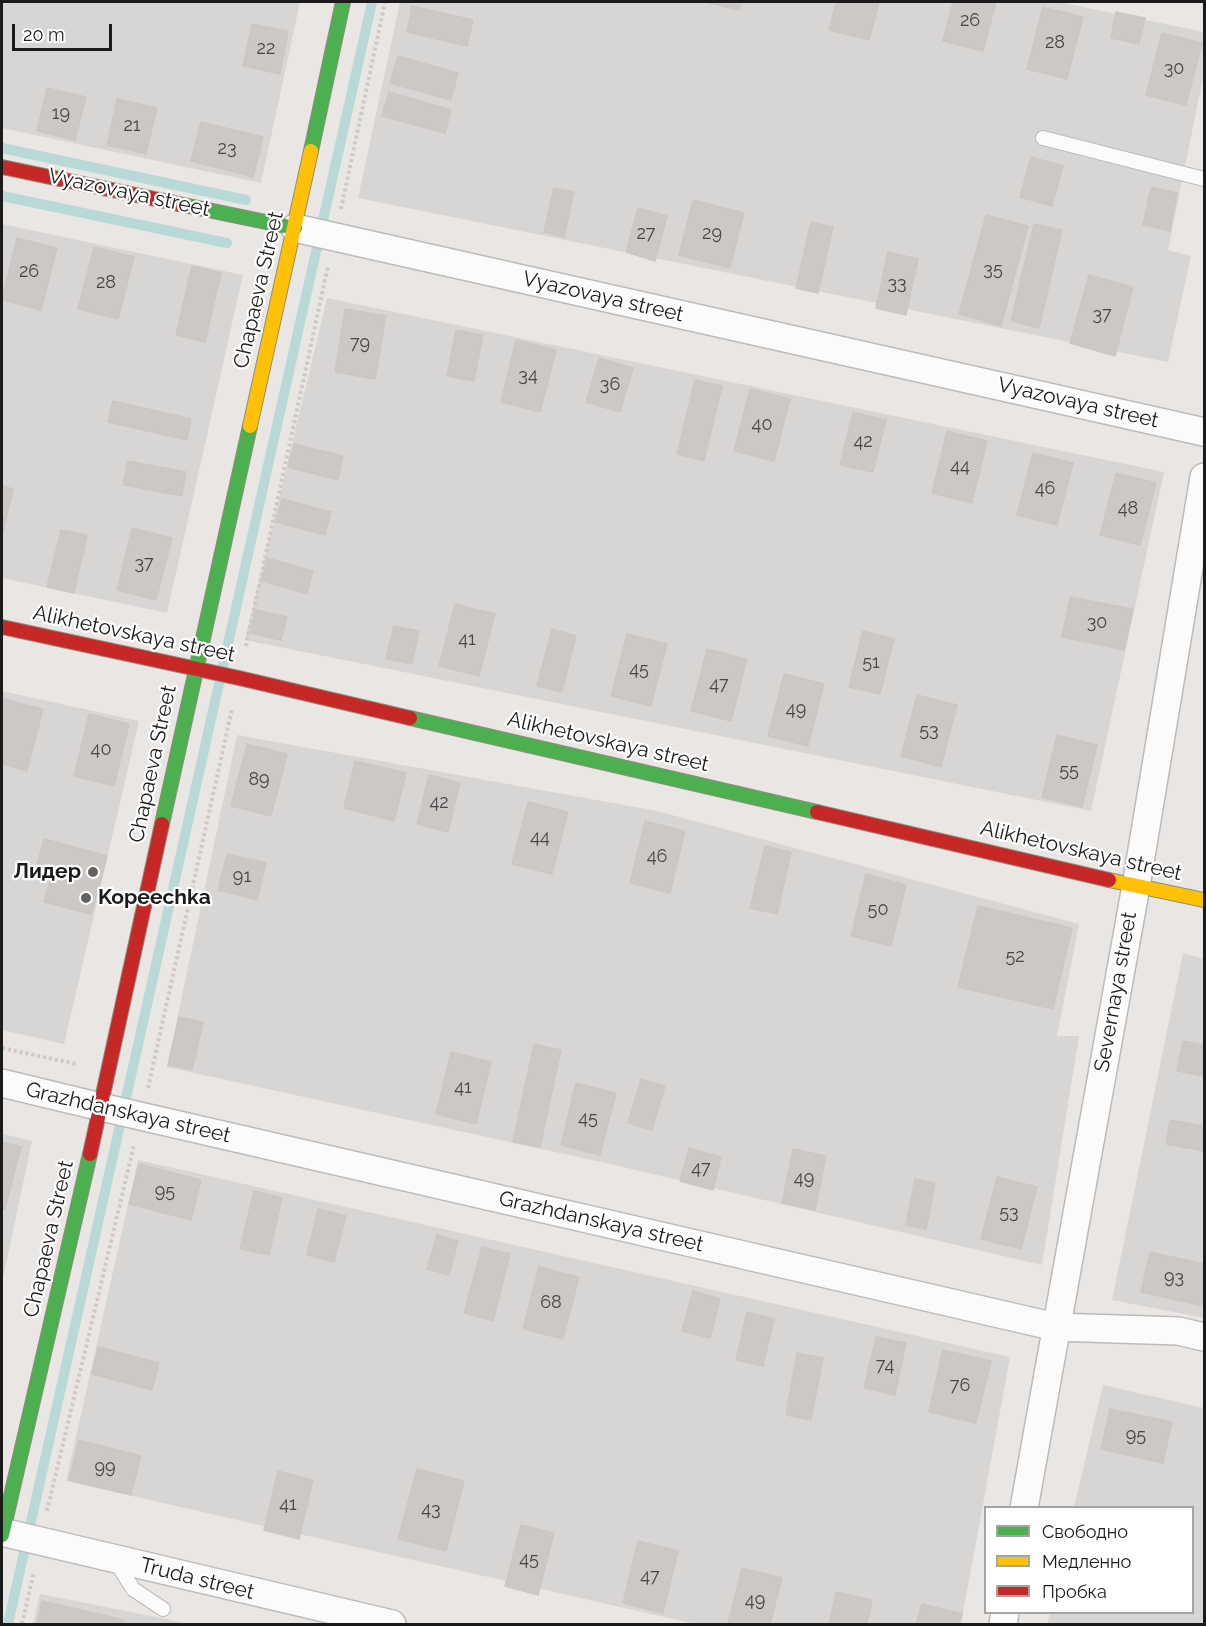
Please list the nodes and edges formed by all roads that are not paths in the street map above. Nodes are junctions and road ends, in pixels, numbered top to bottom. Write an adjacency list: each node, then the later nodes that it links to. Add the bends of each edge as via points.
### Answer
1 (343, 2): 5 (street, Chapaeva Street)
2 (1043, 138): 4 (lane)
3 (2, 167): 5 (street, Vyazovaya street)
4 (1204, 179)
5 (295, 228): 6 (street, Vyazovaya street); 9 (street, Chapaeva Street)
6 (1204, 432)
7 (1204, 477): 11 (street, Severnaya street)
8 (2, 627): 9 (street, Alikhetovskaya street)
9 (196, 668): 11 (street, Alikhetovskaya street); 15 (street, Chapaeva Street)
10 (1195, 884): 12 (lane)
11 (1136, 886): 12 (street, Alikhetovskaya street); 16 (street, Severnaya street)
12 (1167, 892): 13 (street, Alikhetovskaya street)
13 (1204, 900)
14 (2, 1083): 15 (street, Grazhdanskaya street)
15 (101, 1107): 16 (street, Grazhdanskaya street); 19 (street, Chapaeva Street)
16 (1056, 1327): 17 (street, Grazhdanskaya street, via 1178,1331); 18 (street, Severnaya street)
17 (1204, 1337)
18 (1024, 1506)
19 (2, 1533): 20 (street, Truda street)
20 (114, 1559): 21 (lane, via 133,1589); 22 (street, Truda street)
21 (163, 1609)
22 (348, 1620): 23 (street, Truda street)
23 (392, 1624)

